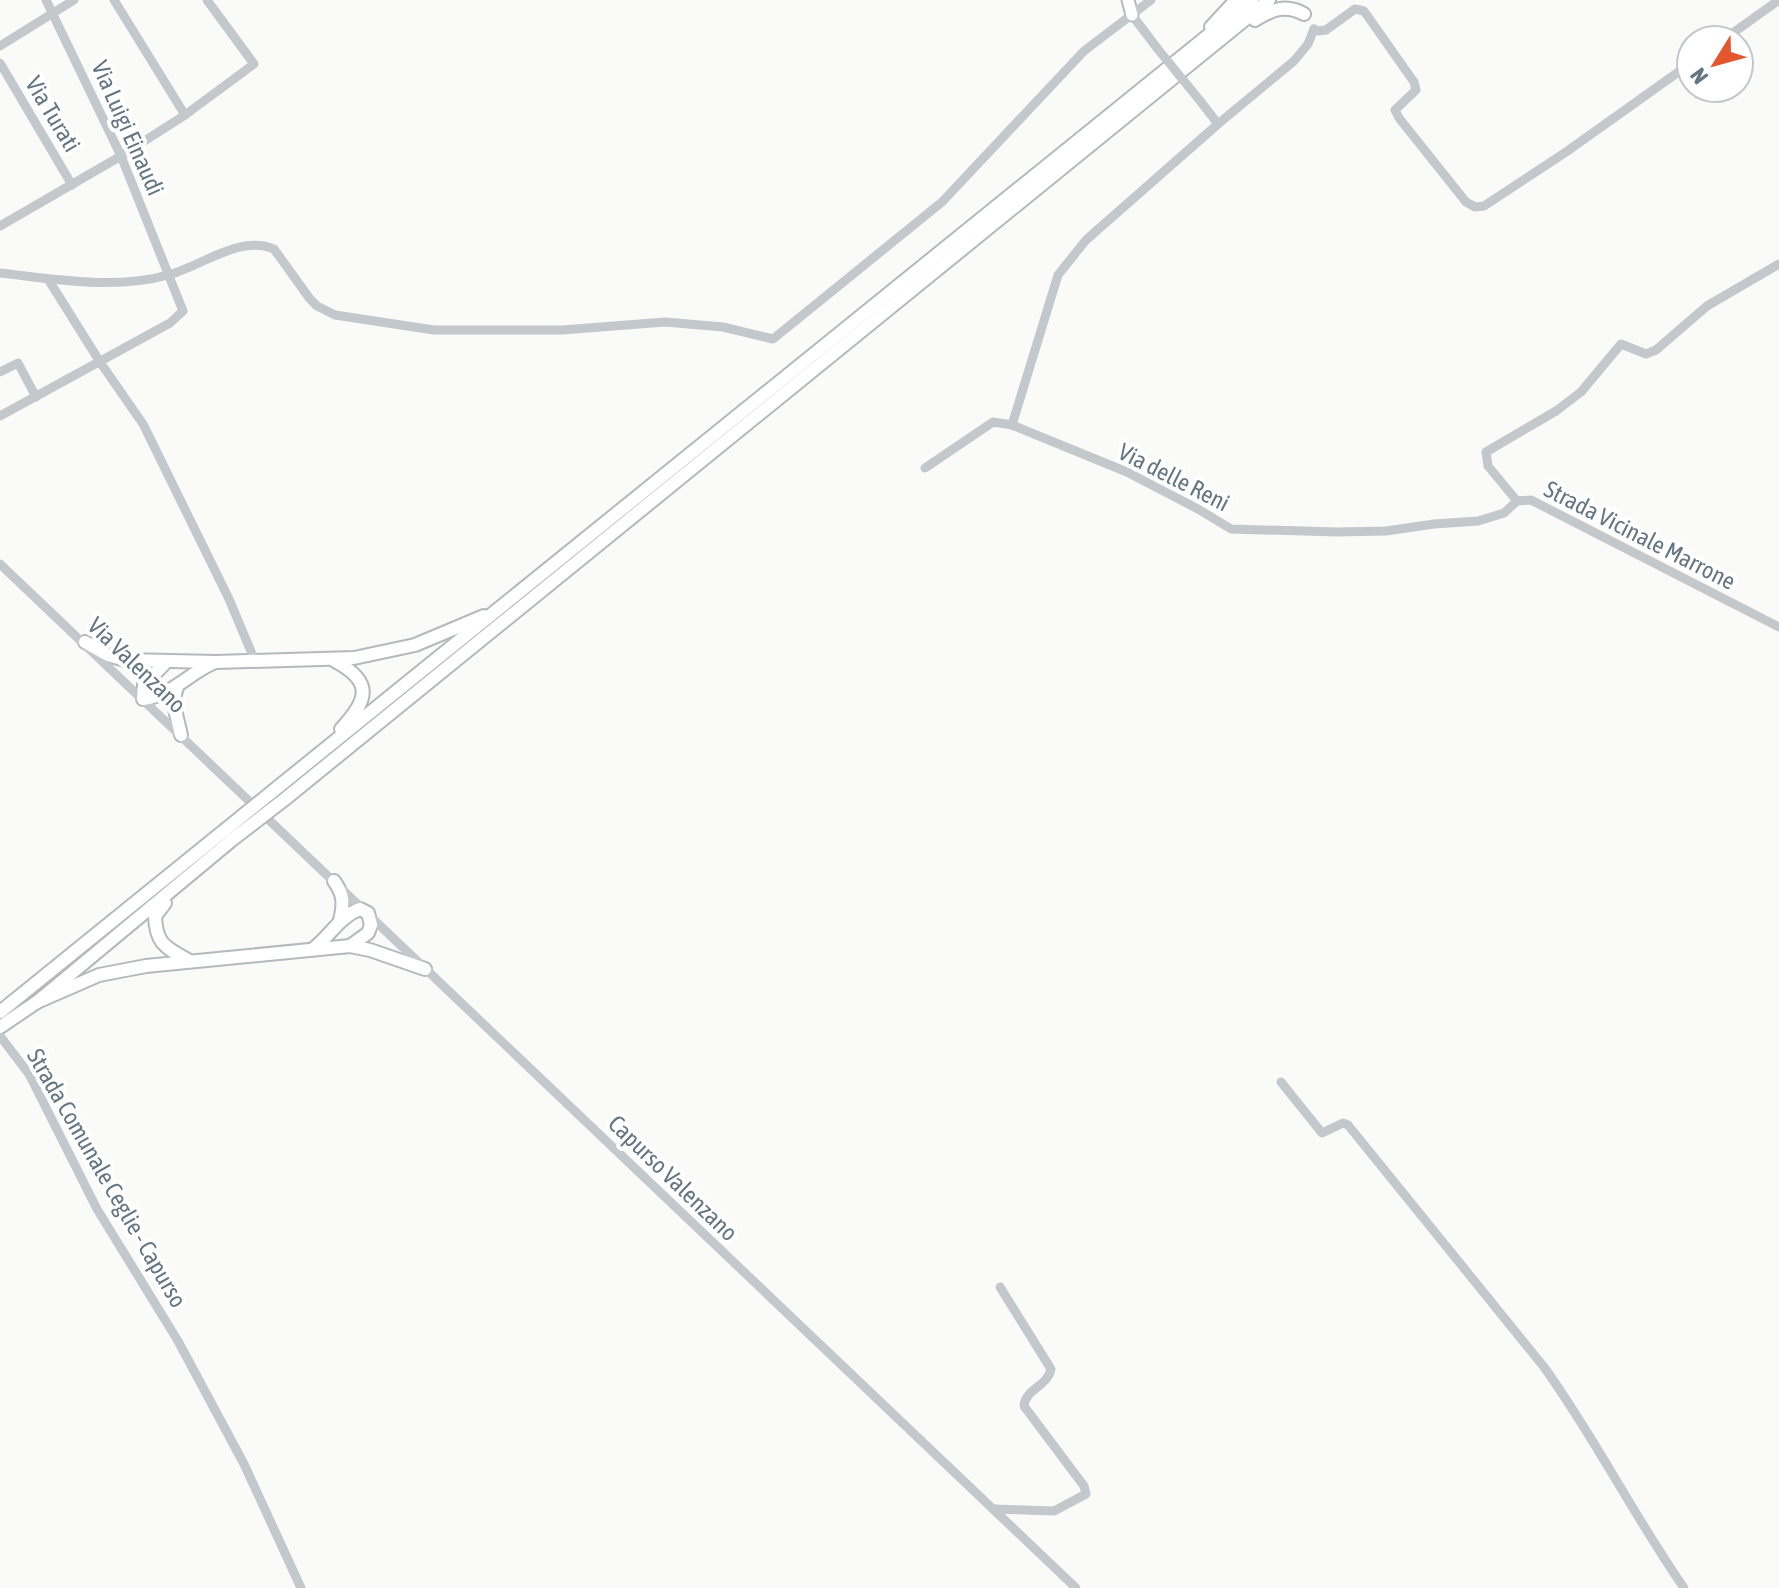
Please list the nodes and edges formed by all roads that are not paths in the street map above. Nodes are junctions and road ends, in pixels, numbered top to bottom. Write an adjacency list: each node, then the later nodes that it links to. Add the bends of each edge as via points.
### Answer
1 (46, 0): 12 (street, Via Luigi Einaudi)
2 (74, 0): 12 (street)
3 (114, 0): 22 (street)
4 (207, 0): 22 (street, via 254,64)
5 (1128, 0): 14 (main road)
6 (1151, 0): 14 (street)
7 (1236, 0): 18 (highway)
8 (1252, 0): 18 (highway)
9 (1269, 0): 17 (highway)
10 (1302, 0): 13 (highway)
11 (1779, 0): 15 (street)
12 (54, 14): 19 (street); 24 (street, Via Luigi Einaudi)
13 (1304, 14): 16 (street); 17 (highway, via 1278,8)
14 (1132, 15): 23 (street, bridge); 29 (street, via 1084,51 942,202 773,339 723,327 665,322 562,330 434,330 335,315 310,299 274,249 265,245 238,249)
15 (1745, 24)
16 (1314, 29): 21 (street, via 1326,30 1355,9 1364,11 1414,82 1416,90 1395,110 1399,118 1475,207 1557,158); 23 (street, via 1294,61)
17 (1225, 36): 51 (highway, bridge, via 285,799)
18 (1201, 41): 39 (highway)
19 (0, 46)
20 (0, 63): 25 (street, Via Turati)
21 (1675, 74)
22 (185, 115): 24 (street)
23 (1218, 124): 35 (street, via 1086,240 1058,275)
24 (121, 156): 25 (street); 29 (street, Via Luigi Einaudi)
25 (72, 185): 26 (street)
26 (0, 226)
27 (1779, 264): 37 (street, Strada Vicinale Marrone, via 1707,306 1656,350 1646,354 1621,344 1581,392 1486,452 1488,466)
28 (0, 273): 30 (street)
29 (169, 275): 30 (street, via 102,282); 31 (street, Via Luigi Einaudi, via 183,314)
30 (48, 279): 31 (street)
31 (100, 362): 33 (street); 44 (street, via 143,424)
32 (0, 372): 33 (street, via 18,363)
33 (36, 397): 34 (street)
34 (0, 416)
35 (1012, 425): 36 (street, via 993,422); 37 (street, Via delle Reni, via 1127,472 1231,529 1386,531 1478,521 1504,513)
36 (925, 468)
37 (1517, 501): 40 (street, Strada Vicinale Marrone, via 1531,500)
38 (0, 564): 41 (street, Via Valenzano)
39 (498, 610): 42 (highway, via 415,645); 49 (highway)
40 (1779, 627)
41 (85, 642): 43 (highway, via 125,660); 47 (street, Via Valenzano)
42 (332, 659): 44 (highway); 49 (highway, via 360,680 362,703)
43 (167, 661): 45 (highway); 47 (highway, via 144,685)
44 (255, 661): 45 (highway)
45 (216, 662): 46 (highway)
46 (177, 687): 47 (highway); 48 (highway, via 173,701)
47 (143, 699): 48 (street, Via Valenzano)
48 (181, 735): 50 (street, Via Valenzano)
49 (302, 768): 51 (highway, bridge)
50 (245, 796): 53 (street, Capurso Valenzano)
51 (229, 835): 52 (highway); 61 (highway)
52 (222, 849): 58 (highway, via 155,916 155,932 163,946); 60 (highway)
53 (334, 881): 54 (street, Capurso Valenzano); 55 (highway, via 343,892)
54 (368, 913): 55 (highway, via 360,909); 56 (highway, via 368,933); 59 (street, Capurso Valenzano)
55 (340, 920): 57 (highway)
56 (350, 946): 57 (highway); 59 (highway)
57 (310, 951): 58 (highway)
58 (188, 960): 60 (highway, via 99,975)
59 (425, 969): 64 (street, Capurso Valenzano)
60 (37, 1002): 61 (highway)
61 (1, 1024): 65 (street, Strada Comunale Ceglie - Capurso, via 97,1209 178,1341 244,1464)
62 (1281, 1082): 67 (street, via 1322,1133 1348,1125 1544,1367)
63 (1000, 1287): 64 (street, via 1051,1369 1024,1406 1086,1494 1054,1511)
64 (993, 1509): 66 (street, Capurso Valenzano)
65 (301, 1588)
66 (1076, 1588)
67 (1684, 1588)

